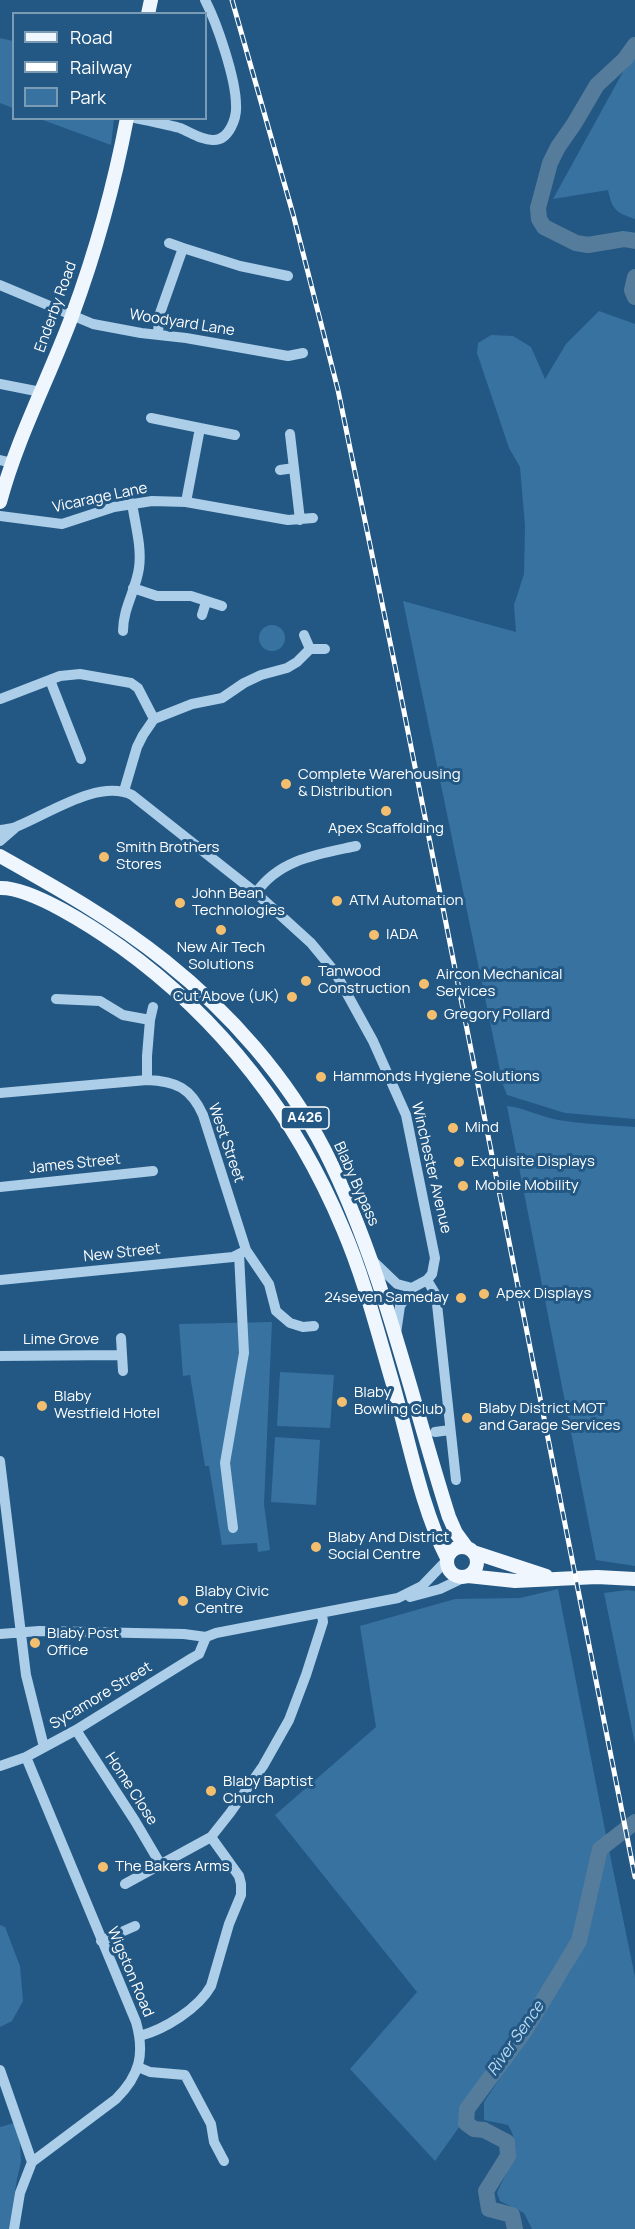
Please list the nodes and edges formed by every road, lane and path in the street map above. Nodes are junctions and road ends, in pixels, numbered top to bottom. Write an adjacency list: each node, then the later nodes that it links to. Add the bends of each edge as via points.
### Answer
1 (205, 0): 3 (street, via 234,86 237,106 227,134 212,141)
2 (127, 120): 8 (main road, Enderby Road, via 110,197)
3 (144, 120)
4 (169, 243): 5 (street)
5 (183, 248): 6 (street, via 240,266); 9 (street, via 159,316)
6 (282, 271)
7 (0, 285): 8 (street, Woodyard Lane)
8 (72, 315): 9 (street, Woodyard Lane, via 93,324); 12 (main road, Enderby Road)
9 (158, 335): 10 (street, Woodyard Lane, via 288,360)
10 (303, 353)
11 (0, 384): 12 (street)
12 (41, 392): 17 (main road, Enderby Road)
13 (151, 418): 14 (street)
14 (200, 428): 16 (street); 21 (street)
15 (290, 434): 18 (street)
16 (236, 435)
17 (7, 461): 20 (main road, Enderby Road)
18 (294, 468): 19 (street); 25 (street)
19 (280, 470)
20 (0, 502)
21 (186, 502): 22 (street, Vicarage Lane); 25 (street, Vicarage Lane)
22 (132, 503): 23 (street, Vicarage Lane, via 62,524); 26 (street, via 140,552)
23 (0, 516)
24 (313, 518): 25 (street, Vicarage Lane)
25 (300, 520)
26 (133, 588): 27 (street, via 157,596 191,596); 30 (street, via 124,611)
27 (206, 602): 28 (street); 29 (street)
28 (222, 606)
29 (202, 615)
30 (123, 631)
31 (304, 635): 32 (street)
32 (310, 649): 33 (street); 36 (street, via 287,668 261,675 222,698 192,704)
33 (325, 649)
34 (50, 680): 35 (street); 36 (street, via 80,674 131,683 138,688); 37 (street)
35 (0, 699)
36 (154, 719): 38 (street, via 140,741)
37 (81, 759)
38 (124, 791): 39 (street, via 107,790 75,800); 45 (street, Winchester Avenue)
39 (15, 828): 40 (street); 41 (street)
40 (0, 830)
41 (0, 841)
42 (356, 846): 45 (street, via 290,863)
43 (0, 856): 54 (main road, Blaby Bypass / A426, via 122,928 192,983 237,1028 287,1090 323,1149)
44 (0, 888): 71 (main road, Blaby Bypass / A426, via 17,889 52,905 115,943 153,972 229,1044 289,1123 344,1231 374,1319 423,1493)
45 (256, 893): 56 (street, Winchester Avenue, via 331,966 398,1096 406,1115 433,1245 435,1264)
46 (153, 1007): 48 (street)
47 (66, 1011): 48 (street, via 61,999 100,1001 123,1015)
48 (150, 1020): 49 (street)
49 (147, 1080): 50 (street, West Street); 53 (street, West Street, via 169,1081 183,1088 199,1107)
50 (0, 1093)
51 (153, 1171): 52 (street, James Street)
52 (0, 1187)
53 (242, 1252): 55 (street, New Street, via 233,1257); 58 (street, via 269,1284 276,1311 290,1323); 69 (street, via 244,1353 225,1463)
54 (370, 1258): 57 (street, via 397,1284); 59 (main road, Blaby Bypass / A426)
55 (0, 1280)
56 (427, 1280): 57 (street); 64 (street, via 436,1295)
57 (412, 1288): 59 (street, via 400,1306)
58 (314, 1326)
59 (395, 1336): 70 (main road, Blaby Bypass / A426, via 449,1517)
60 (121, 1338): 61 (street, Lime Grove)
61 (122, 1355): 62 (street, Lime Grove); 63 (street, Lime Grove)
62 (0, 1356)
63 (123, 1371)
64 (450, 1430): 65 (street); 67 (street)
65 (435, 1432)
66 (0, 1461): 68 (street)
67 (456, 1480)
68 (2, 1505): 77 (street)
69 (233, 1528)
70 (470, 1550): 71 (main road, via 457,1548); 72 (main road, via 477,1565); 73 (main road)
71 (447, 1559): 72 (main road, via 452,1573); 75 (street, via 422,1586)
72 (466, 1576): 73 (main road, via 505,1581); 75 (street, via 429,1593)
73 (557, 1579): 74 (main road)
74 (635, 1579)
75 (398, 1598): 76 (street)
76 (322, 1614): 79 (street); 84 (street, via 323,1622 289,1720 262,1766)
77 (20, 1632): 78 (street); 79 (street); 81 (street)
78 (0, 1634)
79 (206, 1637): 80 (street, Sycamore Street, via 199,1654)
80 (76, 1730): 81 (street, Sycamore Street); 85 (street, Home Close)
81 (44, 1747): 82 (street, Sycamore Street)
82 (26, 1757): 83 (street, Sycamore Street); 88 (street, Wigston Road)
83 (0, 1766)
84 (211, 1837): 85 (street); 89 (street, via 241,1884 211,1986 193,2008 153,2033)
85 (161, 1865): 86 (street)
86 (125, 1884)
87 (135, 1926): 88 (street)
88 (101, 1941): 89 (street, Wigston Road)
89 (140, 2036): 90 (street, Wigston Road)
90 (138, 2067): 92 (street, via 150,2072 185,2074); 93 (street, Wigston Road, via 116,2099)
91 (0, 2070): 93 (street)
92 (225, 2161)
93 (32, 2162): 94 (street, via 20,2193)
94 (15, 2229)

